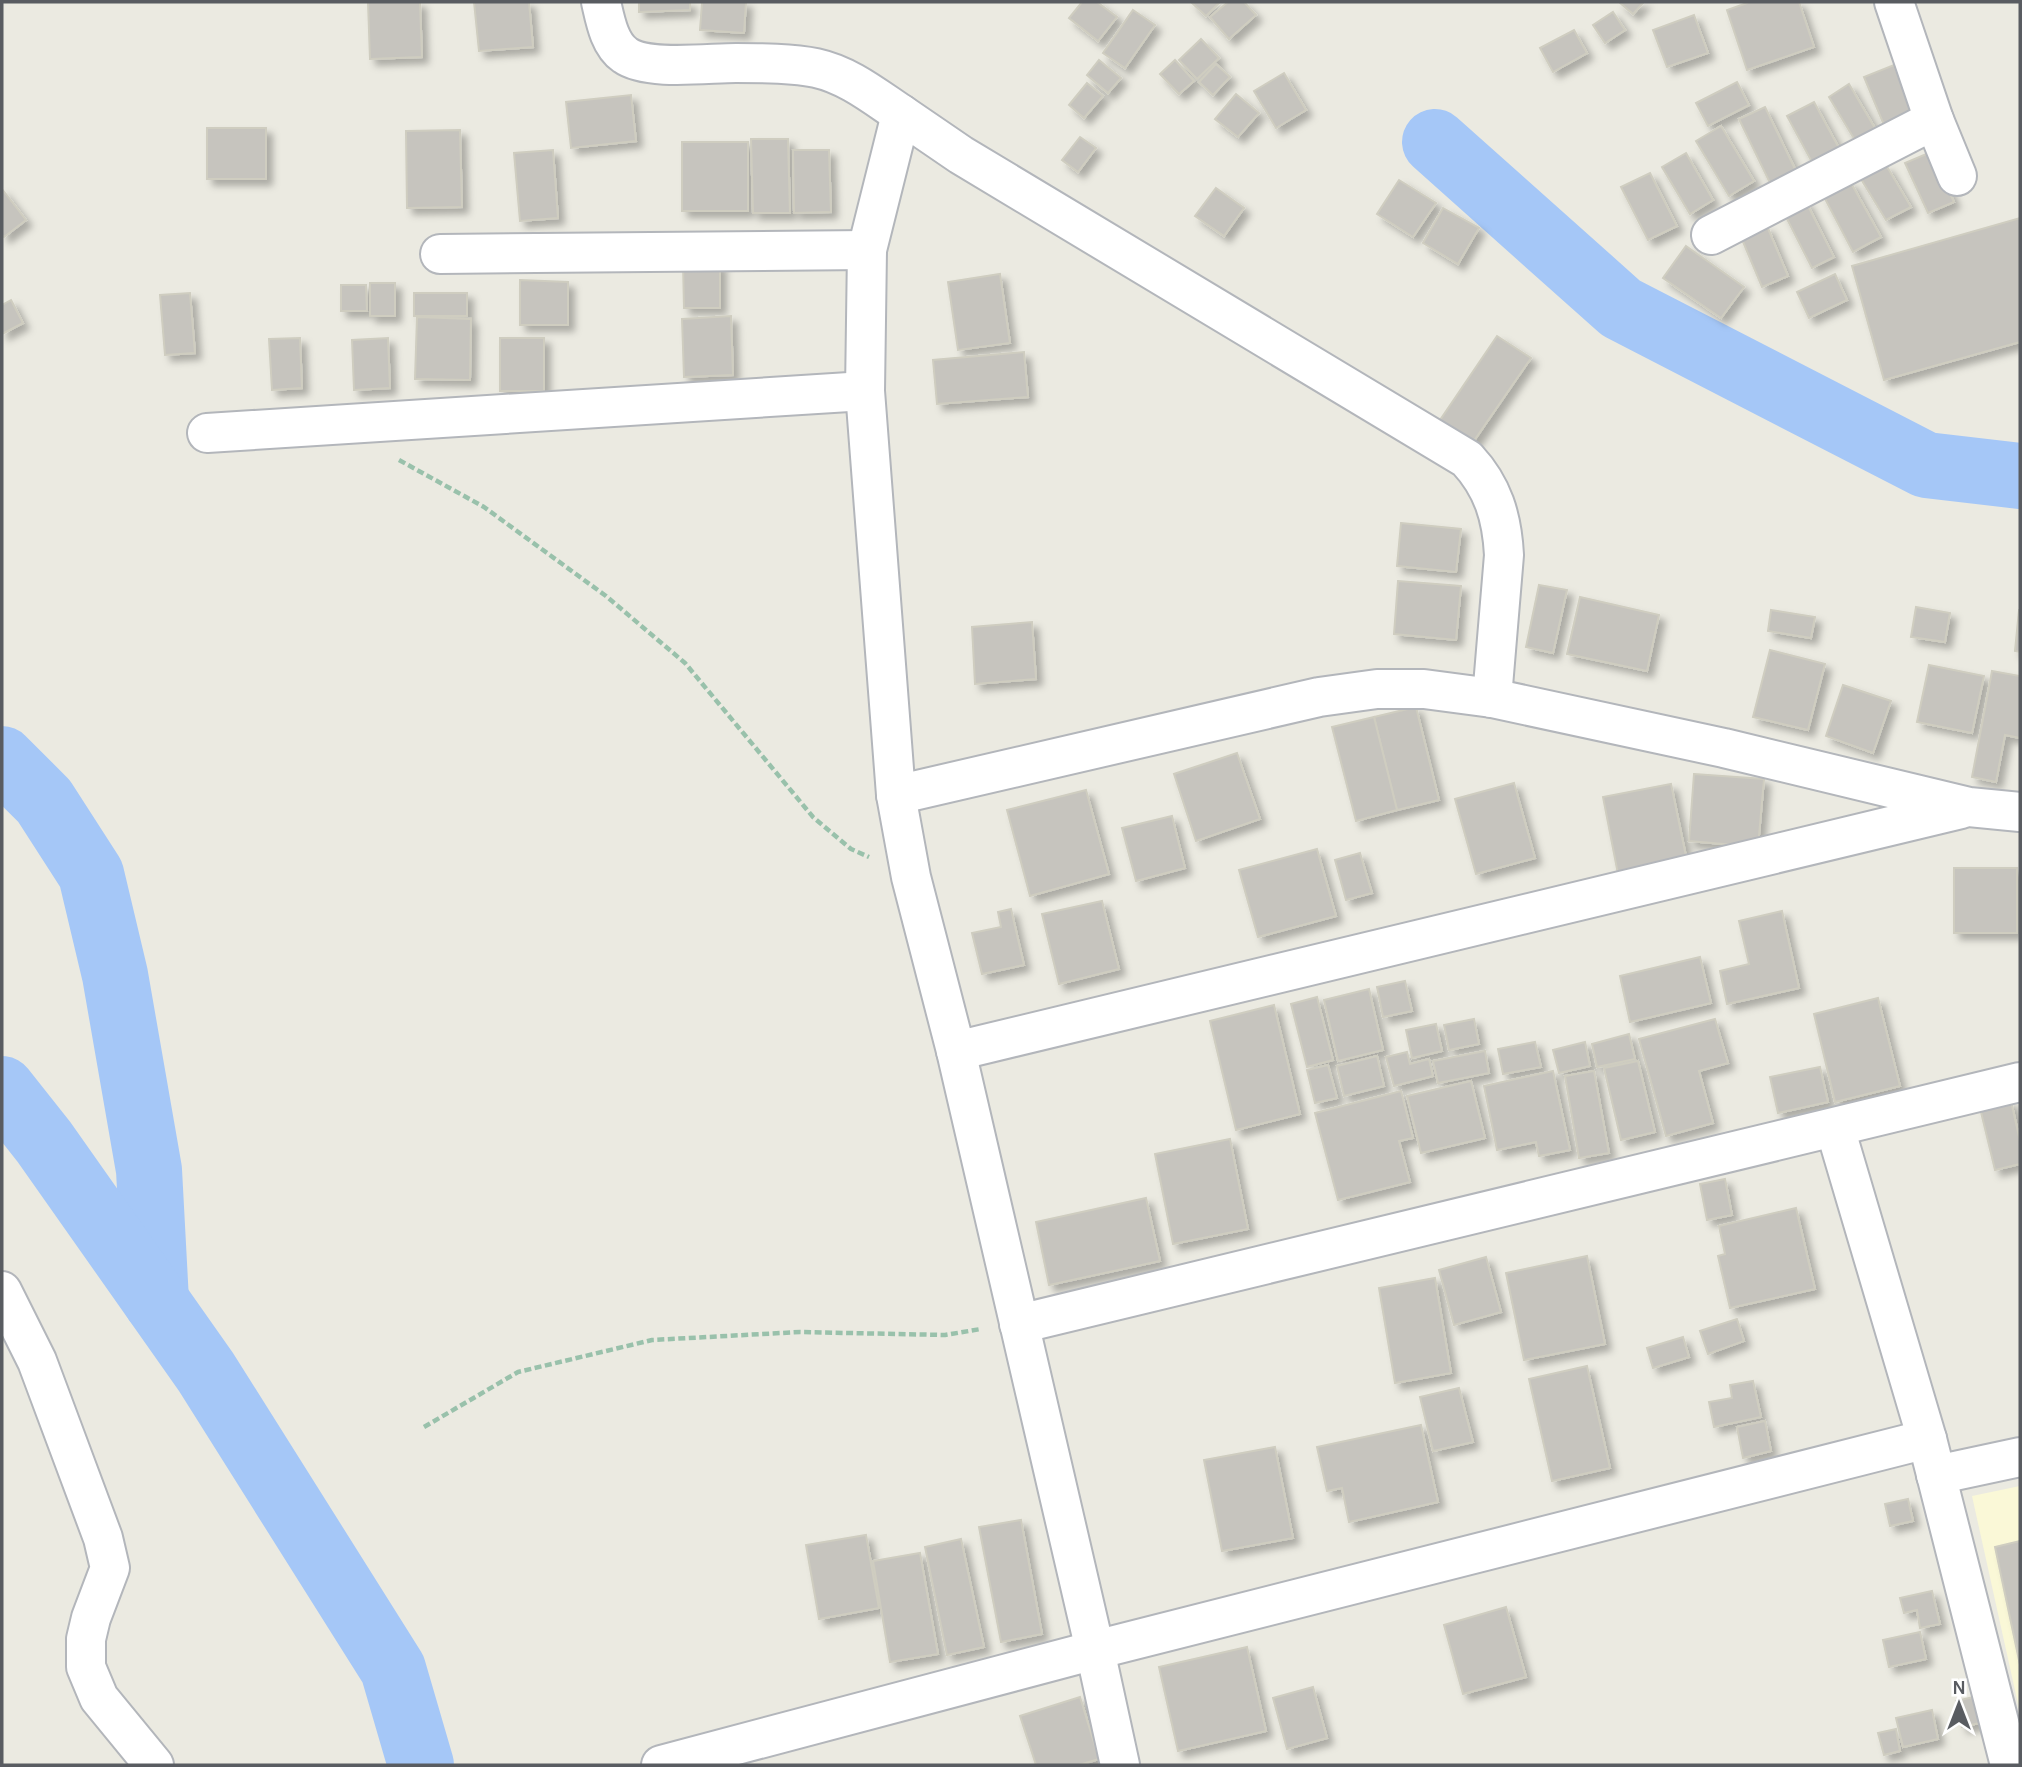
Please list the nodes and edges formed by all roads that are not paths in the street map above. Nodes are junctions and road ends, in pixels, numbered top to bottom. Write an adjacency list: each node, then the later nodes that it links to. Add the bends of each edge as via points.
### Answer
1 (601, 2): 3 (street, via 615,43 634,59 815,68 849,80)
2 (1894, 2): 4 (street)
3 (901, 114): 7 (street); 11 (street, via 961,155 1467,459 1494,496 1503,533)
4 (1934, 120): 5 (street); 6 (street)
5 (1956, 176)
6 (1711, 235)
7 (867, 250): 8 (street); 9 (street)
8 (440, 254)
9 (865, 391): 10 (street); 12 (street)
10 (207, 433)
11 (1492, 698): 12 (street, via 1424,689 1377,689 1319,697); 13 (street)
12 (896, 795): 15 (street, via 911,877)
13 (1969, 807): 14 (street); 15 (street)
14 (2020, 812)
15 (956, 1051): 19 (street)
16 (2020, 1083): 17 (street)
17 (1835, 1128): 19 (street); 20 (street)
18 (2, 1291): 25 (street, via 37,1361 110,1568 91,1618 86,1667 99,1698)
19 (1019, 1324): 23 (street)
20 (1927, 1439): 22 (street); 23 (street)
21 (2020, 1457): 22 (street)
22 (1936, 1475): 24 (street)
23 (1095, 1650): 26 (street); 27 (street)
24 (2009, 1763)
25 (154, 1765)
26 (661, 1765)
27 (1120, 1765)

